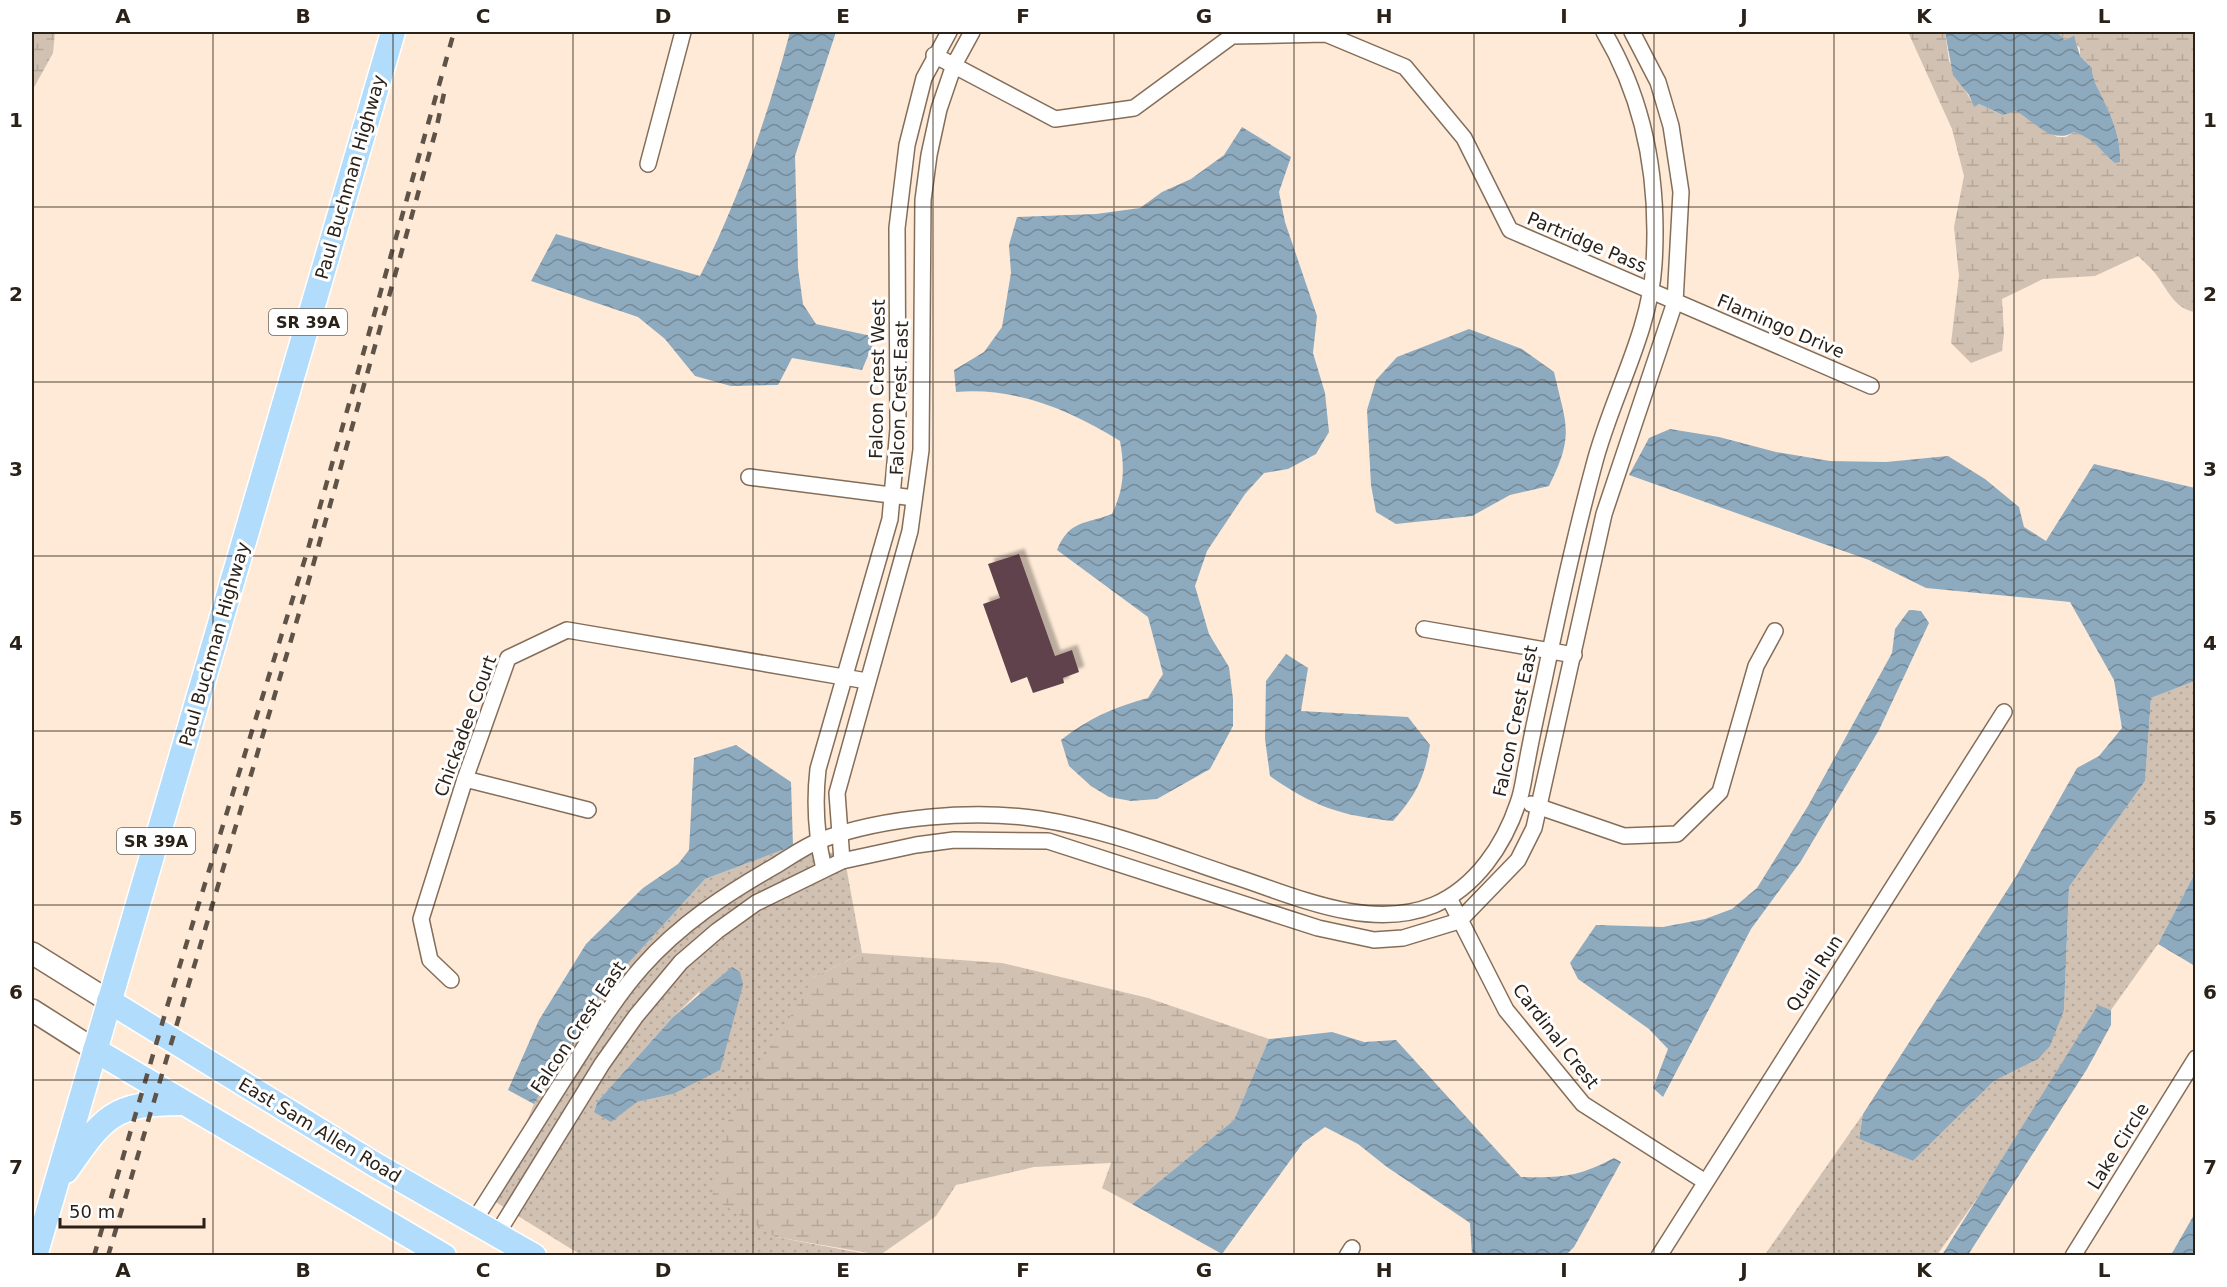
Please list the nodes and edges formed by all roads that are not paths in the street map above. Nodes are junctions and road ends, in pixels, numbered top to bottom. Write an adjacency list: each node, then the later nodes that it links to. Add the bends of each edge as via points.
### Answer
1 (393, 32): 43 (main road, Paul Buchman Highway / SR 39A)
2 (682, 32): 10 (street)
3 (949, 32): 7 (street, Falcon Crest West)
4 (972, 32): 9 (street, Falcon Crest East)
5 (1604, 32): 8 (street, Falcon Crest East)
6 (1636, 38): 8 (street); 14 (street, via 1658,82 1671,126 1679,181)
7 (934, 55): 9 (street, Partridge Pass); 12 (street, Falcon Crest West, via 907,145 897,228)
8 (1618, 58): 13 (street, Falcon Crest East, via 1645,127 1652,169 1656,217)
9 (954, 65): 11 (street, Falcon Crest East, via 929,155); 13 (street, Partridge Pass, via 1054,119 1134,108 1233,36 1326,34 1405,67 1464,138 1510,230)
10 (648, 164)
11 (921, 254): 12 (street); 20 (street, Falcon Crest East, via 921,450)
12 (898, 256): 19 (street, Falcon Crest West, via 898,429)
13 (1652, 291): 14 (street, Partridge Pass); 16 (street, Falcon Crest East)
14 (1675, 302): 15 (street, Flamingo Drive); 17 (street)
15 (1871, 386)
16 (1600, 444): 17 (street); 23 (street, Falcon Crest East)
17 (1624, 451): 24 (street, via 1604,514)
18 (749, 477): 19 (street)
19 (892, 494): 20 (street); 25 (street, Falcon Crest West, via 890,519)
20 (915, 498): 26 (street, Falcon Crest East, via 910,531)
21 (1424, 630): 23 (street)
22 (1775, 631): 30 (street, via 1756,666 1720,792 1677,834 1624,836)
23 (1550, 651): 24 (street); 29 (street, Falcon Crest East)
24 (1574, 655): 30 (street)
25 (843, 675): 26 (street, Chickadee Court); 28 (street, Chickadee Court, via 567,630 508,658); 33 (street, Falcon Crest West, via 818,769 814,802)
26 (867, 681): 32 (street, Falcon Crest East, via 837,793)
27 (2004, 712): 49 (street, Quail Run)
28 (465, 779): 31 (street); 41 (street, Chickadee Court, via 421,919 430,960)
29 (1519, 801): 30 (street); 37 (street, Falcon Crest East, via 1482,870)
30 (1539, 806): 39 (street, via 1534,828 1518,860)
31 (588, 810)
32 (840, 835): 33 (street, Falcon Crest East); 34 (street, Falcon Crest East); 36 (street, Falcon Crest East, via 966,814 1041,819 1101,832)
33 (818, 841): 35 (street, Falcon Crest West); 42 (street, Falcon Crest East, via 723,896 691,920 639,970)
34 (842, 861): 35 (street); 38 (street, via 954,840 1048,841)
35 (824, 869): 45 (street, via 756,903 717,931 681,962)
36 (1263, 885): 37 (street, Falcon Crest East, via 1329,906 1367,913 1399,914); 38 (street)
37 (1449, 898): 39 (street, Cardinal Crest)
38 (1257, 908): 39 (street, via 1318,928 1374,940 1403,938)
39 (1459, 921): 49 (street, Cardinal Crest, via 1506,1010 1583,1104)
40 (32, 953): 43 (street)
41 (451, 980)
42 (617, 1000): 45 (street); 51 (street, Falcon Crest East)
43 (109, 1001): 46 (main road, Paul Buchman Highway / SR 39A); 51 (main road, East Sam Allen Road)
44 (32, 1010): 46 (street)
45 (636, 1016): 52 (street)
46 (95, 1050): 48 (main road); 50 (main road, Paul Buchman Highway / SR 39A)
47 (2196, 1058): 57 (street, Lake Circle)
48 (182, 1102): 50 (main road, via 138,1105 118,1111 91,1137); 54 (main road)
49 (1704, 1181): 56 (street, Quail Run)
50 (54, 1188): 53 (main road, Paul Buchman Highway / SR 39A)
51 (474, 1221): 52 (main road, East Sam Allen Road)
52 (497, 1234): 55 (main road, East Sam Allen Road)
53 (34, 1256)
54 (444, 1256)
55 (534, 1256)
56 (1659, 1256)
57 (2073, 1256)

